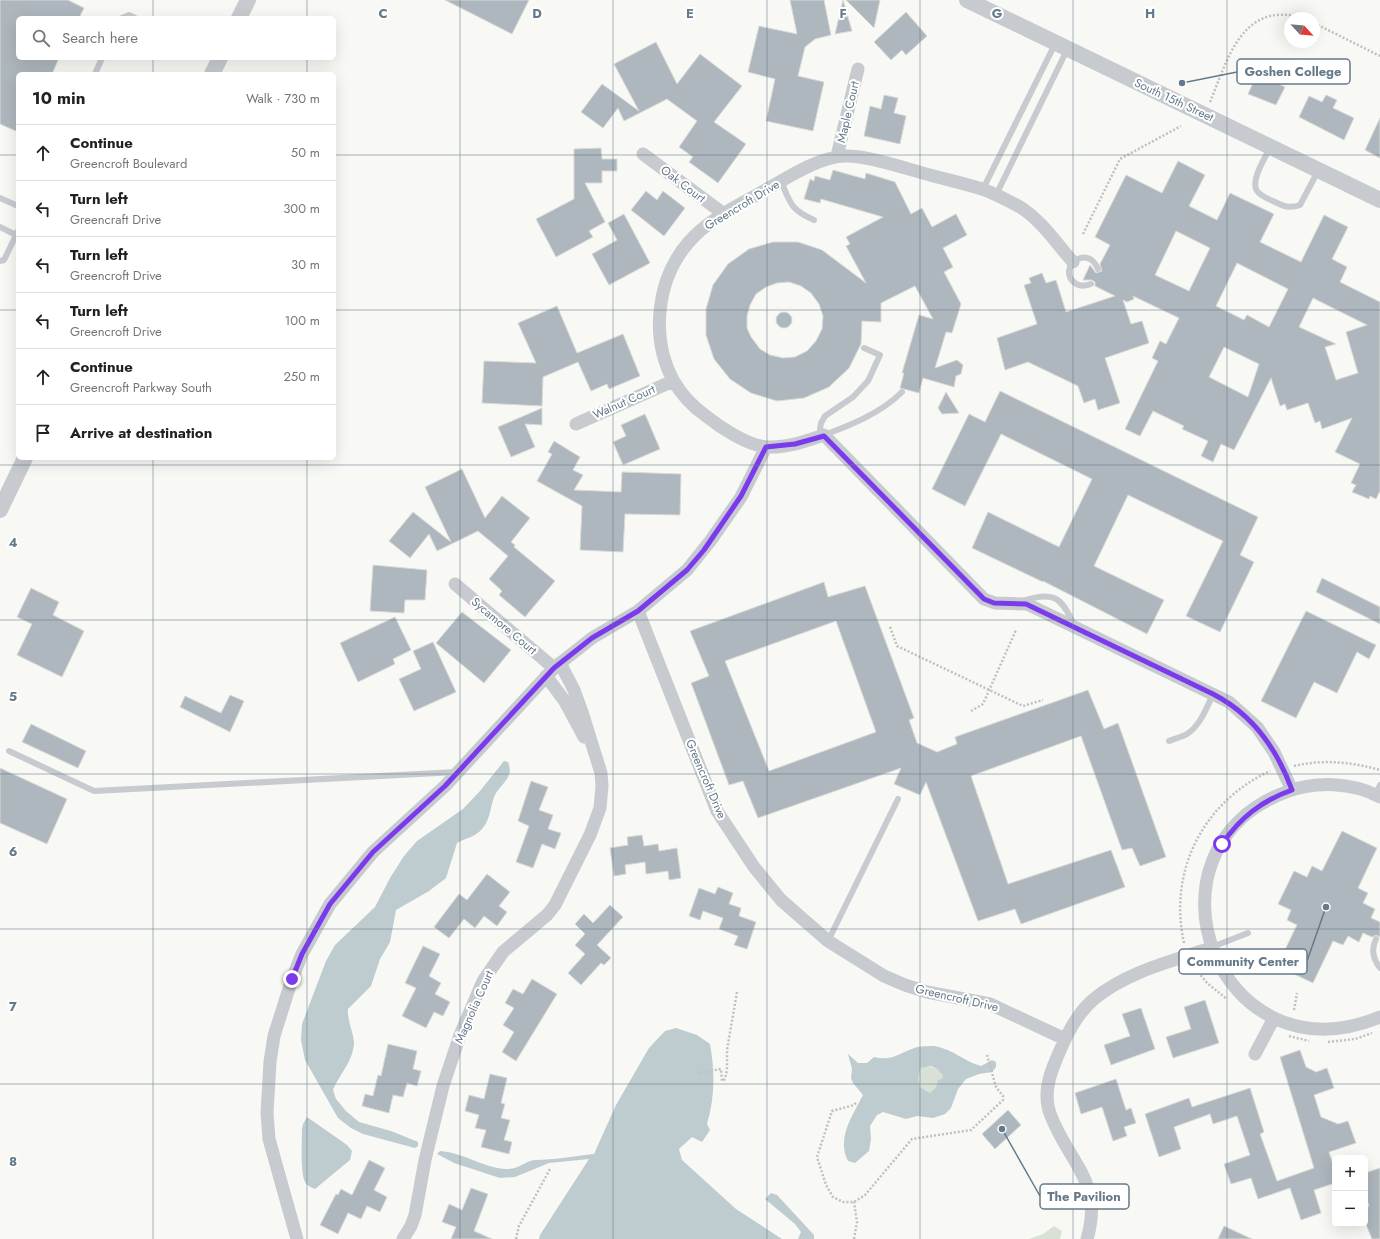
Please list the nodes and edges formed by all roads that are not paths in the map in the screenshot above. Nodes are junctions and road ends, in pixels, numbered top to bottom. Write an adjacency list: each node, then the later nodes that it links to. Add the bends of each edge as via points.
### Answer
1 (248, 0): 3 (street)
2 (967, 0): 4 (street, South 15th Street)
3 (240, 16)
4 (1061, 47): 10 (street, South 15th Street); 15 (lane); 16 (lane)
5 (101, 60): 8 (lane)
6 (219, 60): 9 (street)
7 (858, 69): 12 (street, Maple Court)
8 (95, 72)
9 (213, 72)
10 (1271, 146): 13 (street, South 15th Street); 13 (lane, via 1255,184 1261,195 1284,206 1292,208 1300,205)
11 (643, 154): 20 (street, Oak Court)
12 (837, 156): 14 (street, Greencroft Drive, via 814,163); 15 (street, Greencroft Drive, via 883,162)
13 (1318, 169): 18 (street, South 15th Street)
14 (781, 181): 20 (street, Greencroft Drive); 21 (lane, via 799,214)
15 (983, 190): 16 (street, Greencroft Drive)
16 (996, 194): 26 (street, Greencroft Drive, via 1021,208)
17 (0, 198): 19 (lane)
18 (1380, 200)
19 (16, 205)
20 (724, 214): 30 (street, Greencroft Drive, via 688,242 670,270 663,289 660,307 662,350)
21 (814, 220)
22 (0, 227): 23 (lane)
23 (16, 234)
24 (16, 236): 25 (lane, via 4,260)
25 (0, 261)
26 (1073, 262): 27 (lane, via 1086,258); 28 (lane, via 1069,270 1074,282 1082,286)
27 (1098, 269)
28 (1091, 284)
29 (864, 348): 33 (lane, via 880,355 868,381 853,397 825,416 820,429)
30 (673, 381): 32 (street, Walnut Court); 34 (street, Greencroft Drive, via 696,409 711,420 739,437)
31 (902, 392): 33 (lane, via 875,411)
32 (576, 424)
33 (824, 436): 34 (street, Greencroft Drive, via 795,444); 40 (street, via 984,599 994,603 1026,604)
34 (766, 447): 38 (street, via 741,496 704,550 687,570)
35 (24, 460): 36 (street)
36 (0, 510)
37 (454, 584): 39 (street, Sycamore Court)
38 (638, 611): 39 (street, via 592,638); 50 (street, Greencroft Drive, via 717,811 754,867 781,900)
39 (554, 669): 43 (street, Magnolia Court, via 564,700); 43 (street, Magnolia Court, via 582,712); 44 (street)
40 (1213, 694): 41 (lane, via 1194,727 1187,734); 45 (street, via 1229,702 1250,719 1274,752)
41 (1169, 741)
42 (9, 751): 44 (lane, via 94,791)
43 (595, 757): 58 (street, Magnolia Court, via 602,794 600,808 590,835 548,916 504,952 483,981 451,1060 429,1139 415,1215)
44 (459, 772): 57 (street, via 373,852 349,879 315,930 292,979 274,1036 267,1113 269,1139)
45 (1292, 790): 46 (street, via 1325,784); 51 (street, via 1263,803 1247,814 1222,844 1211,868 1205,897 1204,914)
46 (1378, 792)
47 (898, 799): 50 (lane)
48 (1248, 934): 51 (lane)
49 (1376, 939): 52 (lane, via 1373,954)
50 (828, 941): 55 (street, Greencroft Drive, via 884,976 905,985 927,992 990,1004)
51 (1211, 948): 54 (street, via 1221,970 1235,989); 55 (street, via 1115,984 1086,1006)
52 (1380, 968)
53 (1380, 1017): 54 (street, via 1361,1025 1337,1029 1312,1029)
54 (1271, 1023): 56 (street)
55 (1065, 1038): 59 (street, via 1051,1072 1046,1098 1051,1117 1087,1184 1093,1214)
56 (1254, 1054)
57 (297, 1239)
58 (403, 1239)
59 (1087, 1239)

